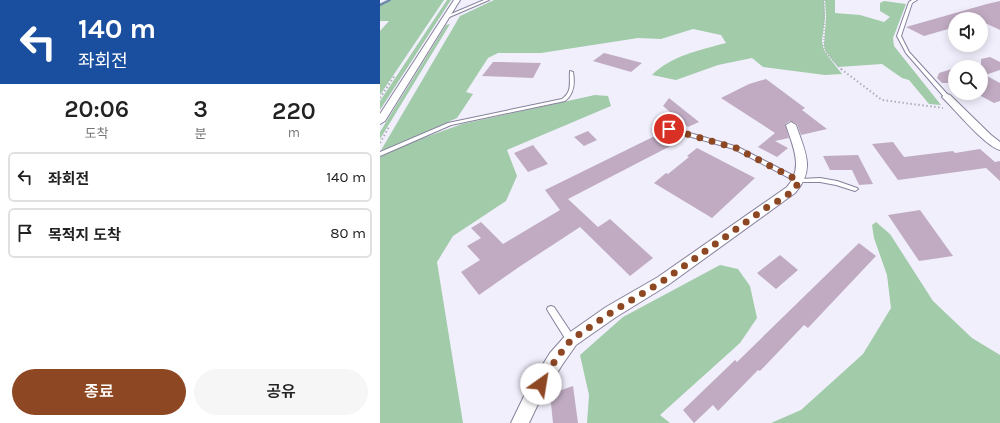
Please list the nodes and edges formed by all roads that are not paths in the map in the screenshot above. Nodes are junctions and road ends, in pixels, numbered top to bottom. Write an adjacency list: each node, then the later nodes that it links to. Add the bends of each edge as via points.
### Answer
1 (457, 0): 4 (street)
2 (487, 0): 4 (lane)
3 (915, 0): 6 (lane, via 911,2 899,36 907,52 934,85)
4 (446, 17): 8 (street)
5 (571, 72): 12 (lane, via 570,95 563,100 450,124)
6 (948, 97)
7 (951, 100): 11 (street)
8 (380, 121)
9 (791, 126): 13 (street, via 802,161 802,175)
10 (669, 129): 13 (lane, via 736,148)
11 (1000, 147)
12 (380, 154)
13 (799, 181): 14 (lane, via 820,180); 16 (street, via 784,198)
14 (855, 189)
15 (551, 309): 16 (lane)
16 (571, 340): 17 (street, via 556,359)
17 (520, 423)

